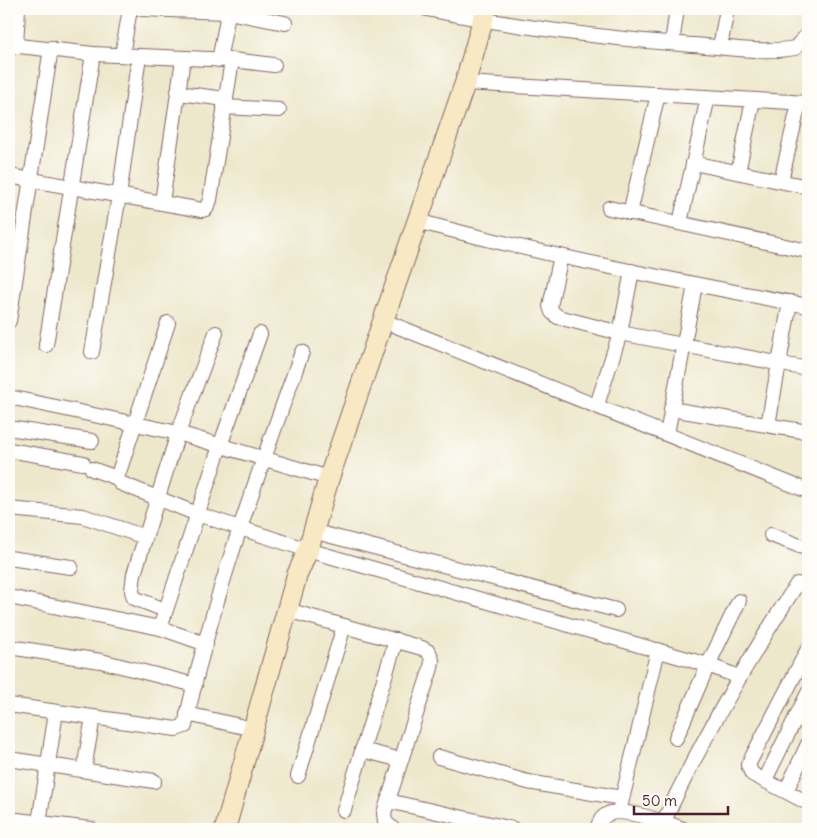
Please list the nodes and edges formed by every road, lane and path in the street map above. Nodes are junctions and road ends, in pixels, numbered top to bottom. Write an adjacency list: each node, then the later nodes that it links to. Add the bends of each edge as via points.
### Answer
1 (18, 9): 13 (street)
2 (130, 9): 17 (street)
3 (141, 9): 7 (street)
4 (427, 9): 8 (street)
5 (677, 9): 12 (street)
6 (727, 9): 14 (street)
7 (228, 10): 10 (street); 20 (street)
8 (464, 13): 9 (street)
9 (484, 15): 12 (street); 22 (main road)
10 (285, 23)
11 (808, 34): 14 (street, via 801,44 785,50)
12 (672, 43): 14 (street)
13 (12, 46): 15 (street)
14 (720, 47)
15 (52, 48): 16 (street); 33 (street)
16 (93, 54): 17 (street); 36 (street)
17 (122, 55): 18 (street)
18 (138, 56): 19 (street); 37 (street)
19 (183, 59): 20 (street); 23 (street)
20 (225, 60): 21 (street); 27 (street)
21 (274, 65)
22 (464, 83): 24 (street); 41 (main road)
23 (178, 93): 27 (street); 38 (street)
24 (658, 94): 25 (street); 40 (street)
25 (708, 97): 26 (street); 30 (street)
26 (753, 100): 28 (street); 31 (street)
27 (225, 103): 29 (street); 38 (street, via 206,209)
28 (803, 103): 34 (street)
29 (279, 110)
30 (693, 163): 31 (street); 42 (street)
31 (738, 172): 34 (street)
32 (9, 176): 33 (street)
33 (31, 180): 36 (street); 49 (street)
34 (781, 181): 35 (street)
35 (808, 187)
36 (72, 189): 37 (street); 56 (street)
37 (119, 196): 38 (street); 57 (street)
38 (162, 202)
39 (609, 208): 40 (street)
40 (630, 213): 42 (street)
41 (417, 221): 44 (street); 50 (main road)
42 (680, 223): 43 (street)
43 (808, 251)
44 (561, 256): 45 (street); 52 (street, via 550,306 552,312 558,317)
45 (632, 271): 46 (street); 52 (street)
46 (695, 285): 47 (street); 55 (street)
47 (790, 302): 48 (street); 59 (street)
48 (808, 306)
49 (9, 321)
50 (384, 321): 62 (street); 75 (main road)
51 (168, 323): 64 (street)
52 (620, 332): 55 (street); 62 (street)
53 (216, 333): 68 (street)
54 (260, 334): 71 (street)
55 (683, 344): 59 (street); 63 (street)
56 (46, 345)
57 (92, 352)
58 (302, 352): 73 (street)
59 (779, 363): 60 (street); 65 (street)
60 (808, 369)
61 (9, 397): 64 (street)
62 (597, 405): 69 (street)
63 (671, 409): 65 (street); 69 (street)
64 (134, 424): 68 (street); 74 (street)
65 (768, 425): 67 (street)
66 (9, 428): 70 (street)
67 (808, 432)
68 (178, 433): 71 (street); 77 (street)
69 (666, 434): 76 (street)
70 (92, 441)
71 (220, 446): 73 (street); 79 (street)
72 (9, 450): 74 (street, via 87,466)
73 (263, 460): 75 (street); 80 (street)
74 (117, 478): 77 (street, via 120,483)
75 (329, 478): 83 (main road)
76 (808, 491)
77 (158, 499): 79 (street); 82 (street)
78 (9, 509): 82 (street, via 82,516)
79 (197, 514): 80 (street); 90 (street)
80 (241, 527): 83 (street); 96 (street)
81 (771, 535): 84 (street)
82 (145, 537): 90 (street, via 132,592 138,601)
83 (310, 541): 91 (main road); 92 (street); 98 (street)
84 (808, 549)
85 (9, 558): 86 (street)
86 (71, 567)
87 (797, 584): 101 (street)
88 (9, 597): 94 (street)
89 (739, 601): 100 (street)
90 (165, 610): 94 (street)
91 (287, 610): 93 (street); 109 (main road)
92 (616, 610)
93 (344, 626): 95 (street); 118 (street)
94 (160, 628): 96 (street)
95 (396, 640): 112 (street); 115 (street, via 422,648 429,652 432,660)
96 (206, 644): 102 (street)
97 (9, 647): 102 (street, via 101,662)
98 (658, 650): 100 (street); 122 (street)
99 (806, 657): 119 (street, via 750,760 749,771)
100 (708, 665): 101 (street); 110 (street)
101 (739, 677): 128 (street, via 686,773)
102 (195, 685): 106 (street)
103 (808, 693): 108 (street)
104 (9, 705): 105 (street)
105 (56, 712): 107 (street); 116 (street)
106 (187, 714): 107 (street, via 185,726 176,730); 109 (street)
107 (93, 717): 117 (street)
108 (802, 720): 119 (street)
109 (253, 729): 131 (main road)
110 (676, 738)
111 (808, 744): 121 (street)
112 (362, 750): 115 (street); 125 (street)
113 (439, 757): 122 (street, via 528,782)
114 (9, 759): 116 (street)
115 (401, 760): 123 (street)
116 (48, 764): 117 (street); 129 (street)
117 (84, 769): 120 (street)
118 (298, 776)
119 (765, 780): 121 (street)
120 (154, 781)
121 (786, 791): 124 (street)
122 (622, 798): 126 (street)
123 (388, 801): 132 (street, via 384,822); 133 (street)
124 (808, 803)
125 (344, 810)
126 (619, 812): 128 (street); 134 (street, via 606,814)
127 (9, 819): 129 (street)
128 (664, 821): 135 (street)
129 (38, 826): 130 (street)
130 (91, 829)
131 (225, 829)
132 (393, 829)
133 (513, 829)
134 (597, 829)
135 (683, 829)

